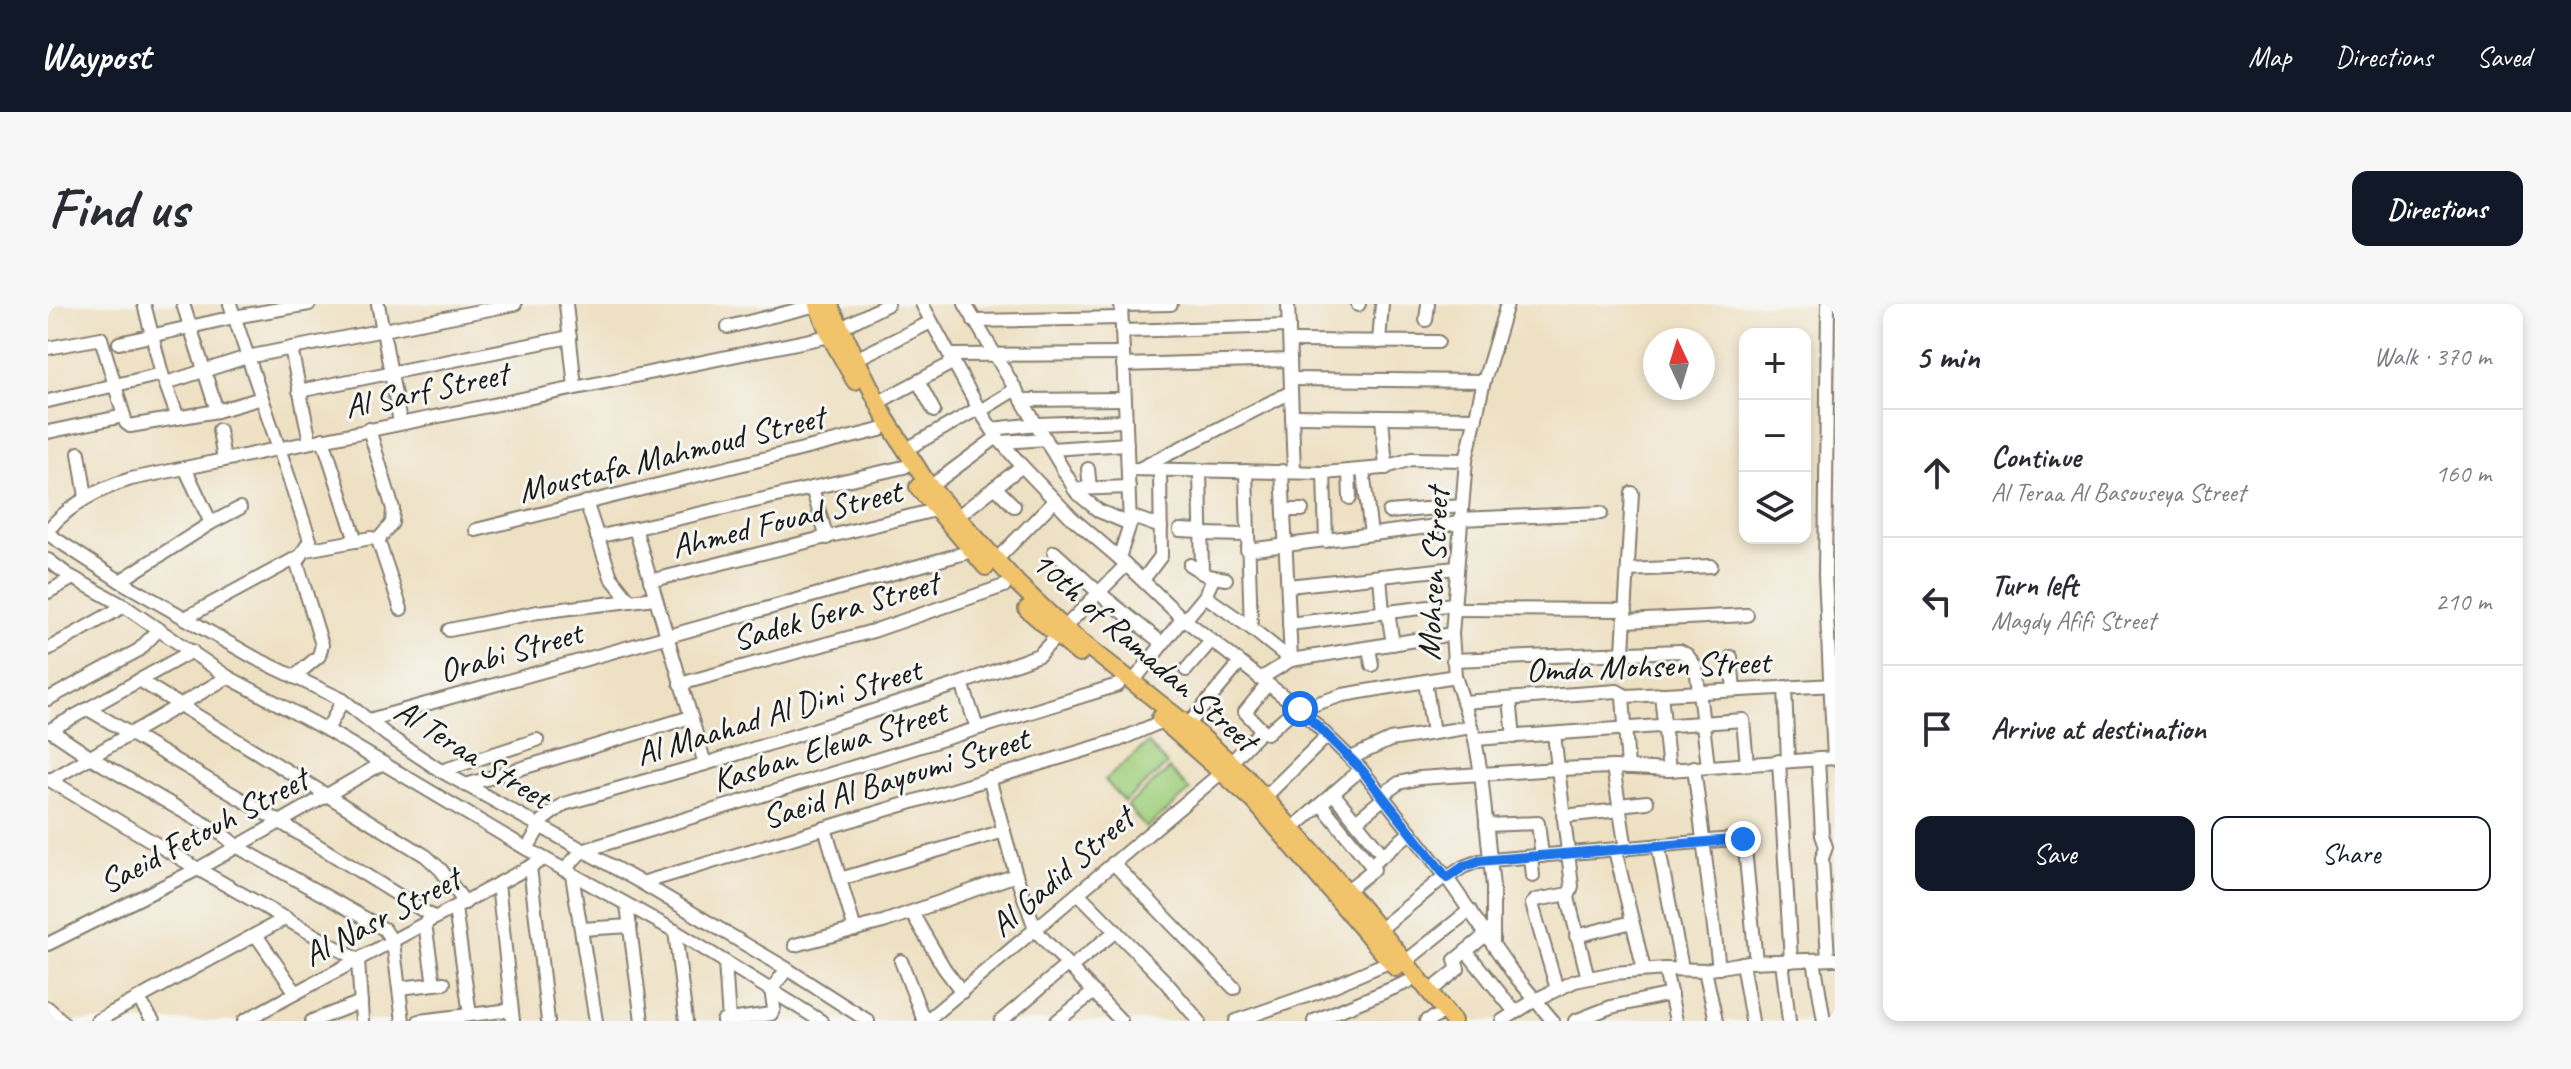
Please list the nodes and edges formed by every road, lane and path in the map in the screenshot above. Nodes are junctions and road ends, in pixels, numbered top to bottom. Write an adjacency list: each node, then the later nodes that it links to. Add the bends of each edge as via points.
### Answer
1 (144, 304): 29 (street)
2 (183, 304): 26 (street)
3 (309, 304): 18 (street)
4 (378, 304): 27 (street)
5 (515, 304): 27 (street)
6 (566, 304): 30 (street)
7 (817, 304): 19 (street); 28 (main road, 10th of Ramadan Street)
8 (829, 304): 28 (main road, 10th of Ramadan Street)
9 (888, 304): 28 (street, Al Sarf Street)
10 (922, 304): 23 (street)
11 (965, 304): 22 (street)
12 (1171, 304): 20 (street)
13 (1288, 304): 24 (street)
14 (1382, 304): 32 (street)
15 (1428, 304): 21 (street)
16 (1507, 304): 47 (street, Mohsen Street)
17 (1828, 304): 190 (street, via 1825,575)
18 (232, 310): 26 (street); 38 (street)
19 (773, 310): 25 (street)
20 (1121, 314): 22 (street); 24 (street); 40 (street)
21 (1426, 320)
22 (974, 321): 37 (street)
23 (931, 322): 39 (street); 42 (street)
24 (1289, 326): 31 (street)
25 (728, 327)
26 (190, 329): 29 (street); 43 (street)
27 (383, 330): 36 (street); 44 (street)
28 (835, 332): 42 (main road, 10th of Ramadan Street); 50 (street, Al Sarf Street)
29 (152, 336): 34 (street); 45 (street)
30 (570, 337): 44 (street); 50 (street)
31 (1290, 341): 32 (street); 41 (street)
32 (1379, 342): 33 (street)
33 (1438, 342)
34 (119, 343)
35 (48, 348): 48 (street, via 101,338)
36 (291, 348): 38 (street); 51 (street)
37 (995, 355): 39 (street); 40 (street); 52 (street)
38 (247, 357): 43 (street); 53 (street)
39 (952, 359): 46 (street); 57 (street)
40 (1123, 360): 41 (street); 54 (street)
41 (1290, 360): 49 (street)
42 (851, 362): 56 (main road, 10th of Ramadan Street); 70 (main road, 10th of Ramadan Street)
43 (203, 370): 45 (street); 58 (street)
44 (391, 373): 51 (street); 66 (street)
45 (164, 379): 48 (street); 62 (street)
46 (918, 381): 56 (street); 59 (street)
47 (1484, 381): 49 (street); 63 (street, Mohsen Street)
48 (115, 385): 55 (street); 64 (street)
49 (1291, 386): 60 (street); 85 (street)
50 (575, 387): 66 (street, Al Sarf Street)
51 (299, 391): 73 (street)
52 (1019, 395): 54 (street); 57 (street); 67 (street)
53 (262, 398): 58 (street); 76 (street)
54 (1125, 399): 65 (street)
55 (48, 401)
56 (877, 403): 78 (main road, 10th of Ramadan Street)
57 (980, 409): 72 (street); 78 (street)
58 (217, 411): 62 (street)
59 (934, 411)
60 (1292, 416): 61 (street); 90 (street)
61 (1382, 417): 63 (street); 83 (street)
62 (178, 418): 64 (street)
63 (1476, 418): 80 (street, Mohsen Street)
64 (127, 421): 71 (street)
65 (1126, 421): 67 (street); 75 (street)
66 (400, 422): 68 (street, Al Sarf Street)
67 (1037, 424): 72 (street); 74 (street)
68 (369, 429): 73 (street, Al Sarf Street); 125 (street, via 393,509 392,523)
69 (219, 430): 79 (street)
70 (880, 430): 78 (main road, 10th of Ramadan Street); 103 (street, Moustafa Mahmoud Street)
71 (48, 432)
72 (997, 436): 74 (street); 81 (street); 93 (street)
73 (316, 441): 76 (street, Al Sarf Street); 126 (street)
74 (1048, 444): 75 (street); 98 (street)
75 (1127, 444): 85 (street)
76 (281, 448): 79 (street, Al Sarf Street); 132 (street, via 310,540)
77 (79, 453): 100 (street)
78 (904, 459): 93 (main road, 10th of Ramadan Street); 96 (street); 106 (main road, 10th of Ramadan Street)
79 (224, 460): 82 (street, Al Sarf Street)
80 (1466, 460): 83 (street, via 1411,459); 111 (street, Mohsen Street)
81 (1022, 466): 94 (street); 102 (street)
82 (185, 468): 100 (street, Al Sarf Street, via 131,479); 114 (street)
83 (1386, 468): 89 (street)
84 (1088, 469): 97 (street)
85 (1133, 469): 86 (street); 95 (street)
86 (1160, 469): 87 (street); 115 (street)
87 (1200, 470): 88 (street); 120 (street)
88 (1246, 471): 90 (street); 122 (street)
89 (1363, 471): 91 (street); 121 (street)
90 (1288, 472): 92 (street); 107 (street)
91 (1349, 472): 92 (street); 101 (street)
92 (1324, 473): 127 (street)
93 (931, 486): 112 (main road, 10th of Ramadan Street)
94 (995, 487): 104 (street); 112 (street)
95 (1129, 487): 97 (street); 113 (street)
96 (812, 488): 116 (street); 124 (street)
97 (1090, 488): 98 (street)
98 (1074, 489): 113 (street, via 1091,506)
99 (1632, 493): 139 (street)
100 (86, 497): 119 (street, Al Sarf Street)
101 (1350, 498)
102 (1054, 501): 134 (street); 135 (street)
103 (586, 502): 117 (street, Moustafa Mahmoud Street); 123 (street)
104 (1014, 506)
105 (240, 508): 114 (street)
106 (935, 510): 124 (street, Ahmed Fouad Street); 130 (main road, 10th of Ramadan Street)
107 (1284, 510): 108 (street); 128 (street)
108 (1302, 510)
109 (1389, 512): 111 (street)
110 (1601, 513): 111 (street)
111 (1460, 516): 121 (street); 138 (street, Mohsen Street)
112 (957, 517): 134 (main road, 10th of Ramadan Street)
113 (1130, 520): 115 (street); 135 (street)
114 (211, 523): 144 (street)
115 (1161, 527): 143 (street, via 1160,558)
116 (635, 528): 123 (street); 145 (street)
117 (476, 530)
118 (1180, 530): 120 (street)
119 (48, 532): 144 (street, Al Teraa Street)
120 (1201, 532): 122 (street); 140 (street)
121 (1371, 534): 127 (street)
122 (1247, 535): 129 (street)
123 (597, 537): 152 (street, via 611,577)
124 (827, 538): 145 (street, Ahmed Fouad Street)
125 (378, 540): 126 (street); 155 (street)
126 (356, 541): 132 (street)
127 (1326, 541): 128 (street)
128 (1285, 545): 129 (street); 147 (street)
129 (1247, 550): 162 (street)
130 (972, 551): 146 (main road, 10th of Ramadan Street); 167 (street, Orabi Street)
131 (1054, 552): 149 (street)
132 (303, 553): 159 (street); 183 (street, via 297,563 322,645 319,656)
133 (48, 560): 142 (street)
134 (995, 561): 165 (main road, 10th of Ramadan Street)
135 (1123, 561): 143 (street); 149 (street, Al Maahad Al Dini Street)
136 (1190, 565): 140 (street)
137 (1711, 566): 139 (street)
138 (1456, 568): 141 (street); 154 (street, Mohsen Street)
139 (1628, 570): 158 (street)
140 (1214, 577): 150 (street)
141 (1380, 577): 147 (street); 156 (street)
142 (73, 578): 148 (street); 153 (street)
143 (1143, 580): 160 (street)
144 (120, 581): 159 (street, Al Teraa Street)
145 (650, 581): 151 (street)
146 (1004, 586): 165 (main road, 10th of Ramadan Street); 188 (street, Sadek Gera Street, via 873,631)
147 (1288, 586): 161 (street)
148 (48, 592)
149 (1098, 592): 165 (street, Al Maahad Al Dini Street); 169 (street)
150 (1205, 596): 160 (street); 162 (street)
151 (655, 598): 152 (street); 167 (street)
152 (630, 601): 164 (street)
153 (124, 606): 163 (street); 172 (street)
154 (1454, 607): 156 (street); 158 (street); 166 (street, Mohsen Street)
155 (401, 609)
156 (1386, 612): 161 (street); 170 (street)
157 (1747, 615): 158 (street)
158 (1625, 616): 174 (street)
159 (185, 618): 183 (street, Al Teraa Street)
160 (1184, 619): 168 (street); 169 (street)
161 (1289, 624): 176 (street)
162 (1251, 628): 176 (street)
163 (159, 629): 173 (street); 196 (street, via 139,650)
164 (449, 630)
165 (1060, 632): 187 (street, Al Maahad Al Dini Street, via 1039,655); 189 (main road, 10th of Ramadan Street)
166 (1452, 634): 170 (street); 177 (street, Mohsen Street)
167 (667, 635): 188 (street); 204 (street, Orabi Street)
168 (1211, 641): 178 (street); 180 (street)
169 (1163, 644): 189 (street)
170 (1393, 644): 171 (street)
171 (1369, 648): 176 (street); 179 (street)
172 (48, 649)
173 (192, 651): 182 (street); 184 (street)
174 (1623, 652): 177 (street); 193 (street, via 1680,651 1696,667)
175 (1731, 657): 192 (street)
176 (1291, 660): 186 (street)
177 (1453, 660): 181 (street, Mohsen Street)
178 (1240, 663): 186 (street); 207 (street)
179 (1372, 665)
180 (1186, 670)
181 (1455, 676): 185 (street); 199 (street, Mohsen Street)
182 (228, 677): 200 (street); 211 (street)
183 (294, 677): 198 (street, Al Teraa Street)
184 (139, 680): 200 (street); 202 (street)
185 (1425, 681): 201 (street); 214 (street)
186 (1264, 682): 201 (street); 212 (street, via 1245,712)
187 (962, 683): 209 (street); 228 (street, Al Maahad Al Dini Street)
188 (680, 684): 203 (street)
189 (1125, 684): 205 (main road, 10th of Ramadan Street); 207 (main road, 10th of Ramadan Street); 209 (street, Kasban Elewa Street)
190 (1833, 685): 191 (street, Omda Mohsen Street); 224 (street)
191 (1785, 687): 192 (street, Omda Mohsen Street); 227 (street)
192 (1734, 690): 193 (street, Omda Mohsen Street)
193 (1701, 691): 194 (street, Omda Mohsen Street); 206 (street)
194 (1661, 694): 195 (street, Omda Mohsen Street); 208 (street)
195 (1623, 696): 197 (street, Omda Mohsen Street, via 1617,691); 210 (street)
196 (48, 699)
197 (1510, 699): 199 (street, Omda Mohsen Street); 220 (street)
198 (343, 700): 204 (street, Al Teraa Street); 211 (street)
199 (1463, 702): 215 (street, Mohsen Street)
200 (180, 705): 217 (street); 245 (street)
201 (1299, 708): 212 (street, Al Gadid Street, via 1267,733); 219 (street)
202 (88, 709): 213 (street); 217 (street)
203 (691, 717): 228 (street); 242 (street)
204 (369, 720): 218 (street, Al Teraa Street)
205 (1163, 721): 231 (main road, 10th of Ramadan Street); 240 (street, Saeid Al Bayoumi Street, via 1119,740)
206 (1704, 723): 208 (street); 229 (street, via 1743,720); 230 (street)
207 (1187, 726): 231 (main road, 10th of Ramadan Street)
208 (1664, 726): 210 (street); 237 (street)
209 (977, 728): 265 (street, Kasban Elewa Street)
210 (1625, 729): 216 (street); 234 (street)
211 (327, 730): 225 (street)
212 (1262, 730): 231 (street, Al Gadid Street)
213 (49, 731): 222 (street)
214 (1433, 733): 215 (street); 223 (street, via 1390,740)
215 (1473, 733): 220 (street); 239 (street, Mohsen Street)
216 (1554, 734): 220 (street); 236 (street)
217 (129, 735): 222 (street); 253 (street)
218 (387, 735): 225 (street); 238 (street, Al Teraa Street)
219 (1327, 736): 223 (street); 247 (street)
220 (1514, 737)
221 (537, 740): 238 (street)
222 (90, 757): 241 (street); 262 (street)
223 (1351, 758): 235 (street)
224 (1834, 758): 226 (street)
225 (377, 759): 244 (street); 245 (street, Saeid Fetouh Street)
226 (1818, 759): 227 (street); 307 (street, via 1826,847)
227 (1784, 761): 229 (street); 310 (street)
228 (705, 764): 255 (street, Al Maahad Al Dini Street, via 564,804)
229 (1747, 764): 230 (street)
230 (1708, 766): 233 (street)
231 (1226, 767): 247 (main road, 10th of Ramadan Street); 271 (street, Al Gadid Street); 287 (main road, 10th of Ramadan Street)
232 (1613, 767): 234 (street); 236 (street); 250 (street)
233 (1694, 767): 237 (street); 260 (street)
234 (1628, 768): 237 (street)
235 (1361, 769): 243 (street); 246 (street)
236 (1558, 769): 239 (street); 251 (street)
237 (1669, 770)
238 (446, 773): 242 (street, Al Teraa Street); 244 (street)
239 (1481, 774): 246 (street, via 1408,780); 254 (street, Mohsen Street)
240 (989, 778): 256 (street, Saeid Al Bayoumi Street); 258 (street)
241 (49, 780): 274 (street)
242 (466, 785): 255 (street, Al Teraa Street)
243 (1333, 793): 249 (street); 252 (street)
244 (438, 795): 263 (street)
245 (327, 796): 253 (street, Saeid Fetouh Street); 285 (street, via 426,856 441,870)
246 (1383, 796): 252 (street); 259 (street)
247 (1265, 797): 257 (main road, 10th of Ramadan Street)
248 (1647, 802): 250 (street)
249 (1321, 804): 257 (street); 272 (street)
250 (1619, 807): 251 (street); 264 (street)
251 (1563, 816): 266 (street)
252 (1356, 821): 267 (street)
253 (280, 822): 262 (street, Saeid Fetouh Street); 291 (street)
254 (1486, 825): 268 (street, via 1536,822); 270 (street, Mohsen Street)
255 (538, 827): 263 (street, Al Maahad Al Dini Street); 265 (street, Al Teraa Street)
256 (825, 828): 279 (street); 280 (street, Saeid Al Bayoumi Street)
257 (1292, 829): 282 (main road, 10th of Ramadan Street)
258 (1004, 831): 276 (street); 279 (street)
259 (1411, 832): 267 (street); 278 (street)
260 (1703, 842): 261 (street); 313 (street, via 1746,840); 318 (street)
261 (1658, 845): 264 (street); 315 (street)
262 (238, 847): 274 (street, Saeid Fetouh Street); 303 (street, via 378,926)
263 (527, 849): 269 (street)
264 (1620, 849): 266 (street); 292 (street)
265 (582, 851): 275 (street, Kasban Elewa Street); 280 (street, Al Teraa Street)
266 (1568, 854): 268 (street); 284 (street)
267 (1383, 855): 272 (street)
268 (1536, 856): 270 (street); 277 (street)
269 (544, 859): 273 (street, Al Nasr Street); 275 (street)
270 (1490, 860): 278 (street); 302 (street, Mohsen Street)
271 (1113, 863): 283 (street, Al Gadid Street); 323 (street)
272 (1371, 865): 282 (street, via 1374,869)
273 (530, 867): 281 (street, Al Nasr Street); 350 (street)
274 (198, 869): 290 (street); 304 (street, Saeid Fetouh Street)
275 (568, 872): 286 (street); 294 (street)
276 (1016, 875): 289 (street); 298 (street)
277 (1533, 876)
278 (1446, 877): 288 (street); 296 (street)
279 (840, 879): 295 (street)
280 (642, 883): 316 (street, Al Teraa Street)
281 (498, 884): 285 (street, Al Nasr Street); 338 (street)
282 (1346, 891): 287 (main road, 10th of Ramadan Street)
283 (1079, 894): 298 (street, Al Gadid Street); 299 (street)
284 (1568, 894): 301 (street); 324 (street, via 1532,904)
285 (460, 905): 291 (street, Al Nasr Street); 337 (street)
286 (627, 905): 293 (street); 297 (street)
287 (1355, 910): 296 (main road, 10th of Ramadan Street); 312 (main road, 10th of Ramadan Street)
288 (1470, 910): 302 (street); 312 (street)
289 (912, 913): 295 (street); 326 (street)
290 (286, 918): 300 (street); 308 (street)
291 (430, 921): 303 (street, Al Nasr Street); 322 (street, via 439,984)
292 (1632, 922): 301 (street); 319 (street)
293 (630, 926): 294 (street); 352 (street)
294 (582, 929): 351 (street)
295 (855, 930): 305 (street)
296 (1379, 930): 312 (main road, 10th of Ramadan Street)
297 (675, 931): 311 (street); 353 (street)
298 (1036, 931): 314 (street); 326 (street, Al Gadid Street)
299 (1116, 931): 314 (street); 362 (street)
300 (256, 935): 329 (street); 331 (street)
301 (1576, 936): 320 (street)
302 (1490, 939): 306 (street); 332 (street)
303 (393, 942): 308 (street, Al Nasr Street); 322 (street)
304 (48, 944)
305 (795, 945)
306 (1466, 951): 328 (street, via 1455,960 1458,969); 336 (street)
307 (1826, 959): 310 (street); 373 (street)
308 (358, 960): 329 (street, Al Nasr Street); 333 (street)
309 (901, 961): 358 (street)
310 (1786, 961): 313 (street); 372 (street)
311 (725, 962): 325 (street); 354 (street)
312 (1398, 962): 321 (main road, 10th of Ramadan Street); 328 (main road, 10th of Ramadan Street); 363 (street)
313 (1749, 962): 318 (street); 371 (street)
314 (1068, 966): 327 (street); 359 (street)
315 (1682, 968): 317 (street); 318 (street)
316 (787, 969): 325 (street); 357 (street, Al Teraa Street)
317 (1665, 969): 319 (street); 330 (street)
318 (1712, 969): 370 (street)
319 (1644, 970): 320 (street)
320 (1588, 978): 324 (street)
321 (1408, 982): 339 (street); 342 (main road, 10th of Ramadan Street)
322 (399, 988): 348 (street)
323 (1234, 988)
324 (1557, 989): 332 (street)
325 (771, 990): 334 (street); 354 (street, via 771,1014)
326 (962, 992): 358 (street, Al Gadid Street)
327 (1094, 992): 360 (street); 361 (street)
328 (1429, 992): 365 (main road, 10th of Ramadan Street)
329 (296, 993): 345 (street, Al Nasr Street)
330 (1671, 994): 340 (street); 368 (street)
331 (138, 998): 343 (street); 344 (street)
332 (1535, 1000): 336 (street); 367 (street)
333 (361, 1002): 346 (street); 347 (street)
334 (795, 1005): 355 (street); 356 (street)
335 (48, 1008): 341 (street)
336 (1515, 1012): 366 (street)
337 (470, 1015): 338 (street); 349 (street)
338 (512, 1015)
339 (1344, 1015): 364 (street)
340 (1676, 1019): 369 (street)
341 (61, 1020)
342 (1434, 1020)
343 (97, 1021)
344 (153, 1021)
345 (244, 1021)
346 (312, 1021)
347 (362, 1021)
348 (403, 1021)
349 (419, 1021)
350 (548, 1021)
351 (596, 1021)
352 (642, 1021)
353 (686, 1021)
354 (727, 1021)
355 (797, 1021)
356 (821, 1021)
357 (868, 1021)
358 (925, 1021)
359 (1001, 1021)
360 (1057, 1021)
361 (1121, 1021)
362 (1199, 1021)
363 (1236, 1021)
364 (1314, 1021)
365 (1453, 1021)
366 (1502, 1021)
367 (1553, 1021)
368 (1575, 1021)
369 (1662, 1021)
370 (1716, 1021)
371 (1752, 1021)
372 (1789, 1021)
373 (1824, 1021)

